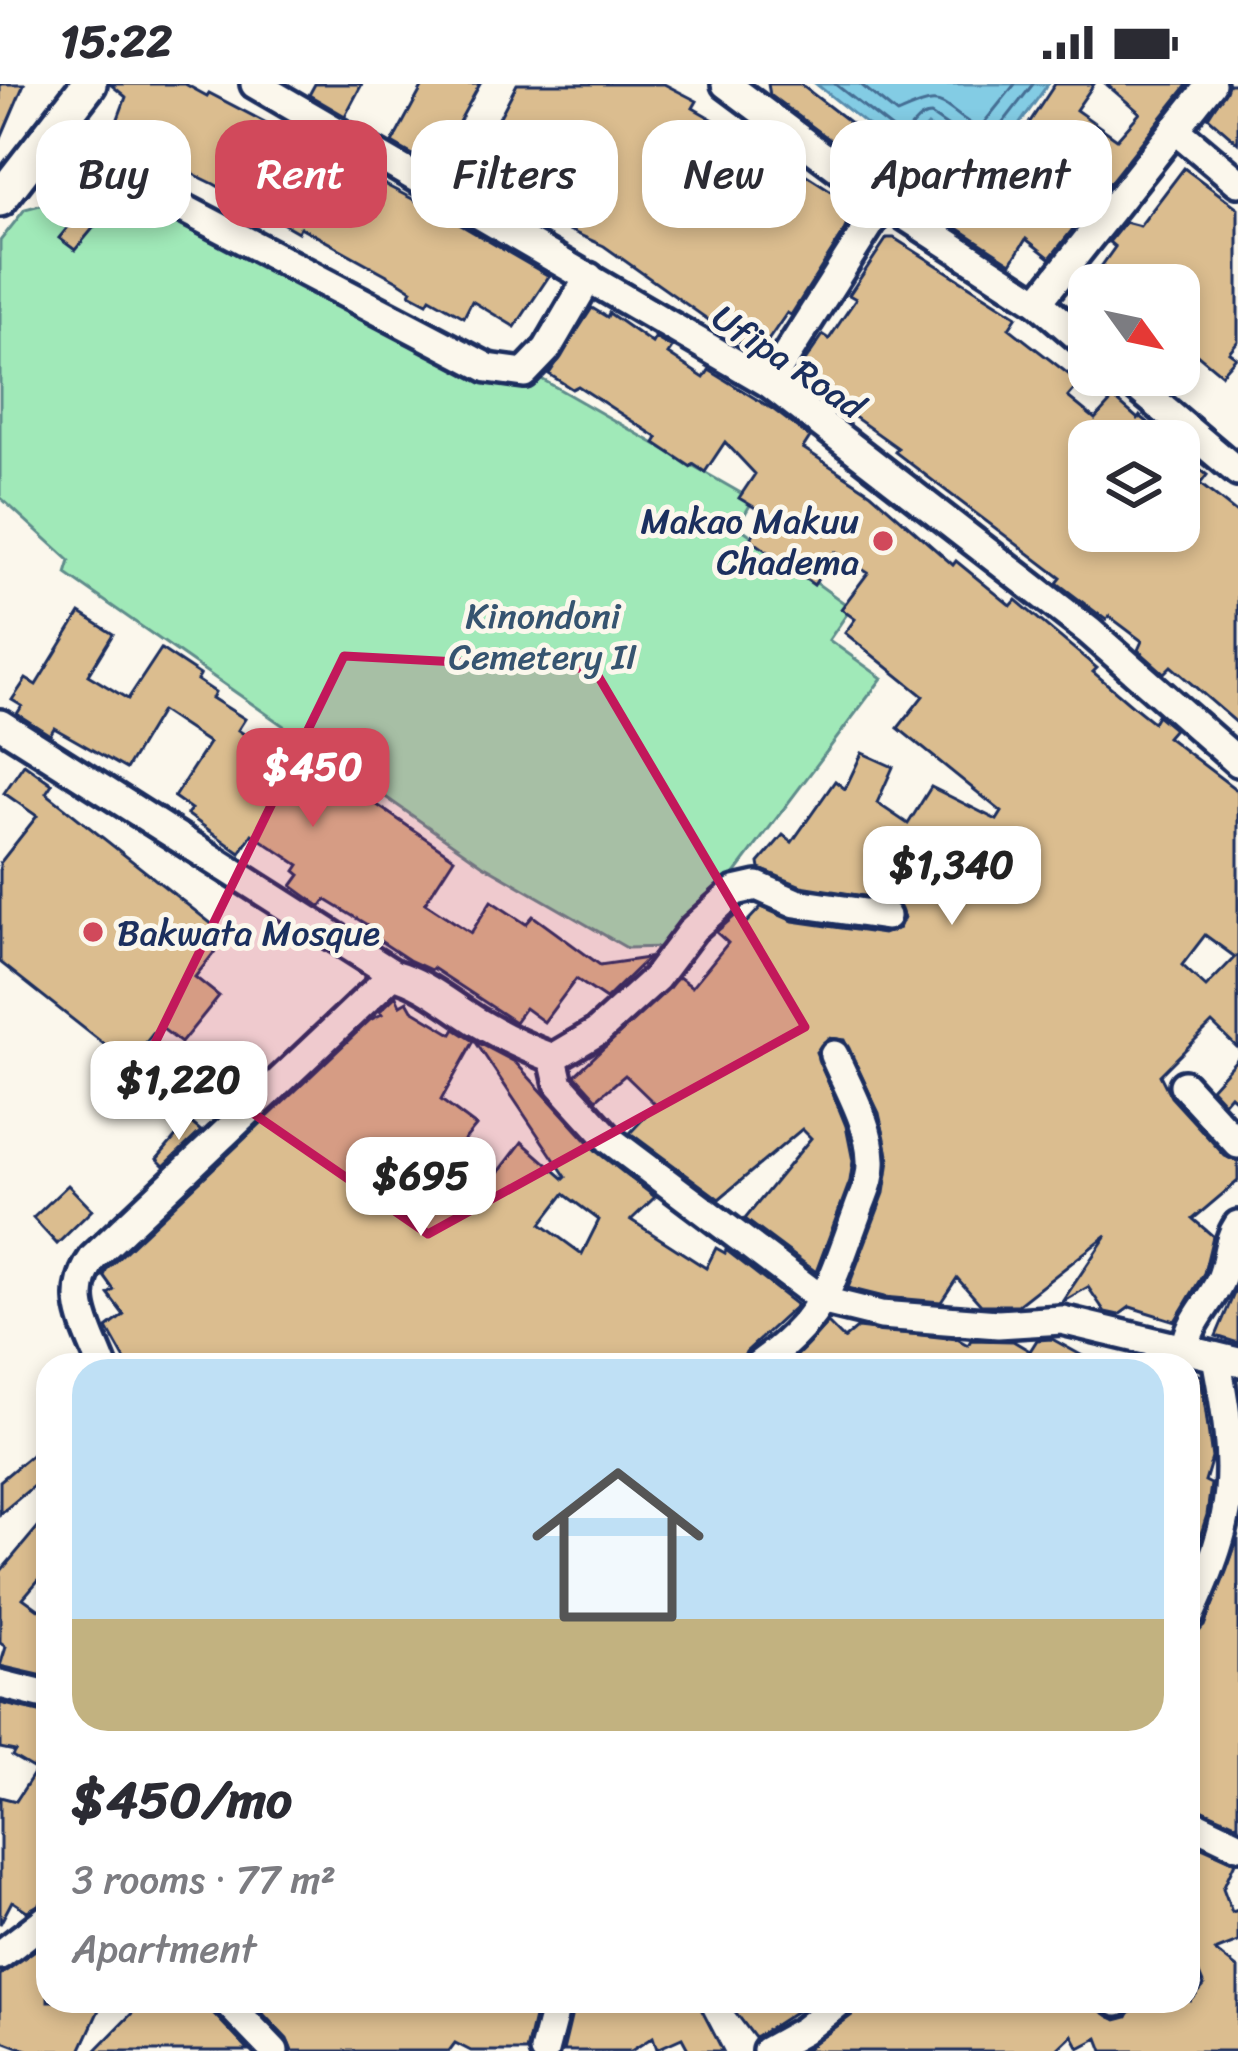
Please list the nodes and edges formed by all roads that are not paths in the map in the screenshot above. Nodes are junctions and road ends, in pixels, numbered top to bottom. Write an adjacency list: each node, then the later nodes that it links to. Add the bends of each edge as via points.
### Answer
1 (89, 84): 5 (street)
2 (255, 84): 14 (street, Ufipa Road)
3 (1211, 84): 6 (street)
4 (730, 85): 8 (street)
5 (63, 120)
6 (1175, 130): 9 (street); 15 (street)
7 (36, 154): 10 (street)
8 (830, 161)
9 (1238, 182)
10 (0, 199)
11 (191, 211): 14 (street, via 488,368 524,373 548,349)
12 (867, 228): 17 (street)
13 (924, 228): 15 (street)
14 (589, 277): 17 (street, Ufipa Road)
15 (1038, 302): 16 (street)
16 (1068, 328)
17 (769, 382): 21 (street, Ufipa Road, via 1090,631)
18 (1149, 396): 19 (street)
19 (1238, 472)
20 (0, 724): 23 (street)
21 (1238, 762)
22 (886, 916): 25 (street, via 796,903 757,886 735,891 656,978)
23 (393, 974): 25 (street); 31 (street, via 94,1258 80,1298)
24 (834, 1055): 29 (street, via 871,1159 868,1189)
25 (553, 1058): 29 (street, via 559,1084 610,1140)
26 (1184, 1085): 27 (street)
27 (1238, 1144)
28 (1238, 1225): 30 (street)
29 (824, 1301): 30 (street, via 881,1315 1062,1320); 32 (street)
30 (1184, 1351): 33 (street)
31 (98, 1353)
32 (773, 1353)
33 (1194, 1353)
34 (1227, 1360): 35 (street, via 1234,1476 1220,1545)
35 (1200, 1591)
36 (0, 1684): 37 (street)
37 (36, 1693)
38 (1200, 1827): 39 (street)
39 (1238, 1845)
40 (36, 1927): 41 (street)
41 (0, 1955)
42 (238, 2013): 45 (street)
43 (554, 2013): 46 (street)
44 (826, 2013): 47 (street)
45 (274, 2051)
46 (544, 2051)
47 (767, 2051)

